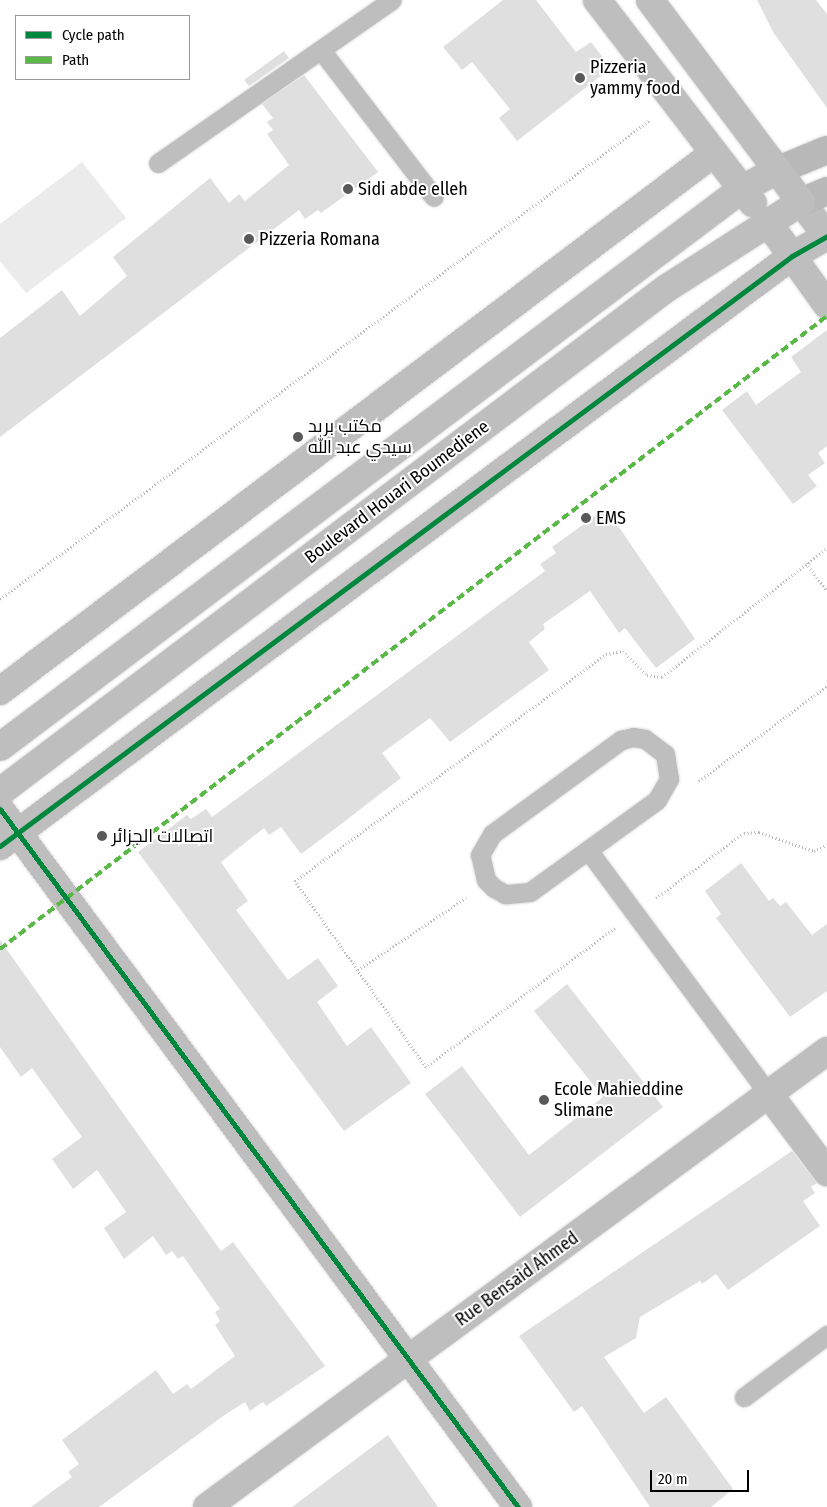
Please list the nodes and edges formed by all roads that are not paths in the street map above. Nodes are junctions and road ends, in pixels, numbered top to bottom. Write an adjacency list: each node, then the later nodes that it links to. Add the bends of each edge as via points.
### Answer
1 (392, 0): 4 (lane)
2 (597, 0): 6 (street)
3 (650, 0): 8 (street)
4 (321, 50): 7 (lane); 11 (lane)
5 (827, 150): 8 (main road)
6 (714, 153): 9 (street); 17 (street)
7 (158, 163)
8 (776, 170): 9 (street, Boulevard Houari Boumediene); 12 (street)
9 (742, 189): 13 (street); 18 (street, Boulevard Houari Boumediene)
10 (827, 191): 12 (main road)
11 (434, 196)
12 (801, 202): 13 (street, Boulevard Houari Boumediene); 14 (street)
13 (767, 221): 15 (street); 19 (street, Boulevard Houari Boumediene, via 667,288)
14 (827, 236): 15 (street)
15 (792, 256): 16 (street); 21 (street)
16 (827, 305)
17 (0, 691)
18 (0, 747)
19 (0, 792)
20 (0, 809): 21 (street)
21 (9, 840): 27 (street)
22 (588, 850): 22 (lane, via 530,892 518,895 494,888 481,868 482,849 492,834 621,740 645,739 656,745 669,766 665,791); 24 (lane)
23 (827, 1050): 24 (street, Rue Bensaid Ahmed)
24 (768, 1093): 25 (street); 27 (street, Rue Bensaid Ahmed)
25 (827, 1172)
26 (827, 1335): 28 (lane)
27 (410, 1358): 29 (street, Rue Bensaid Ahmed); 30 (street)
28 (744, 1397)
29 (207, 1507)
30 (518, 1507)

